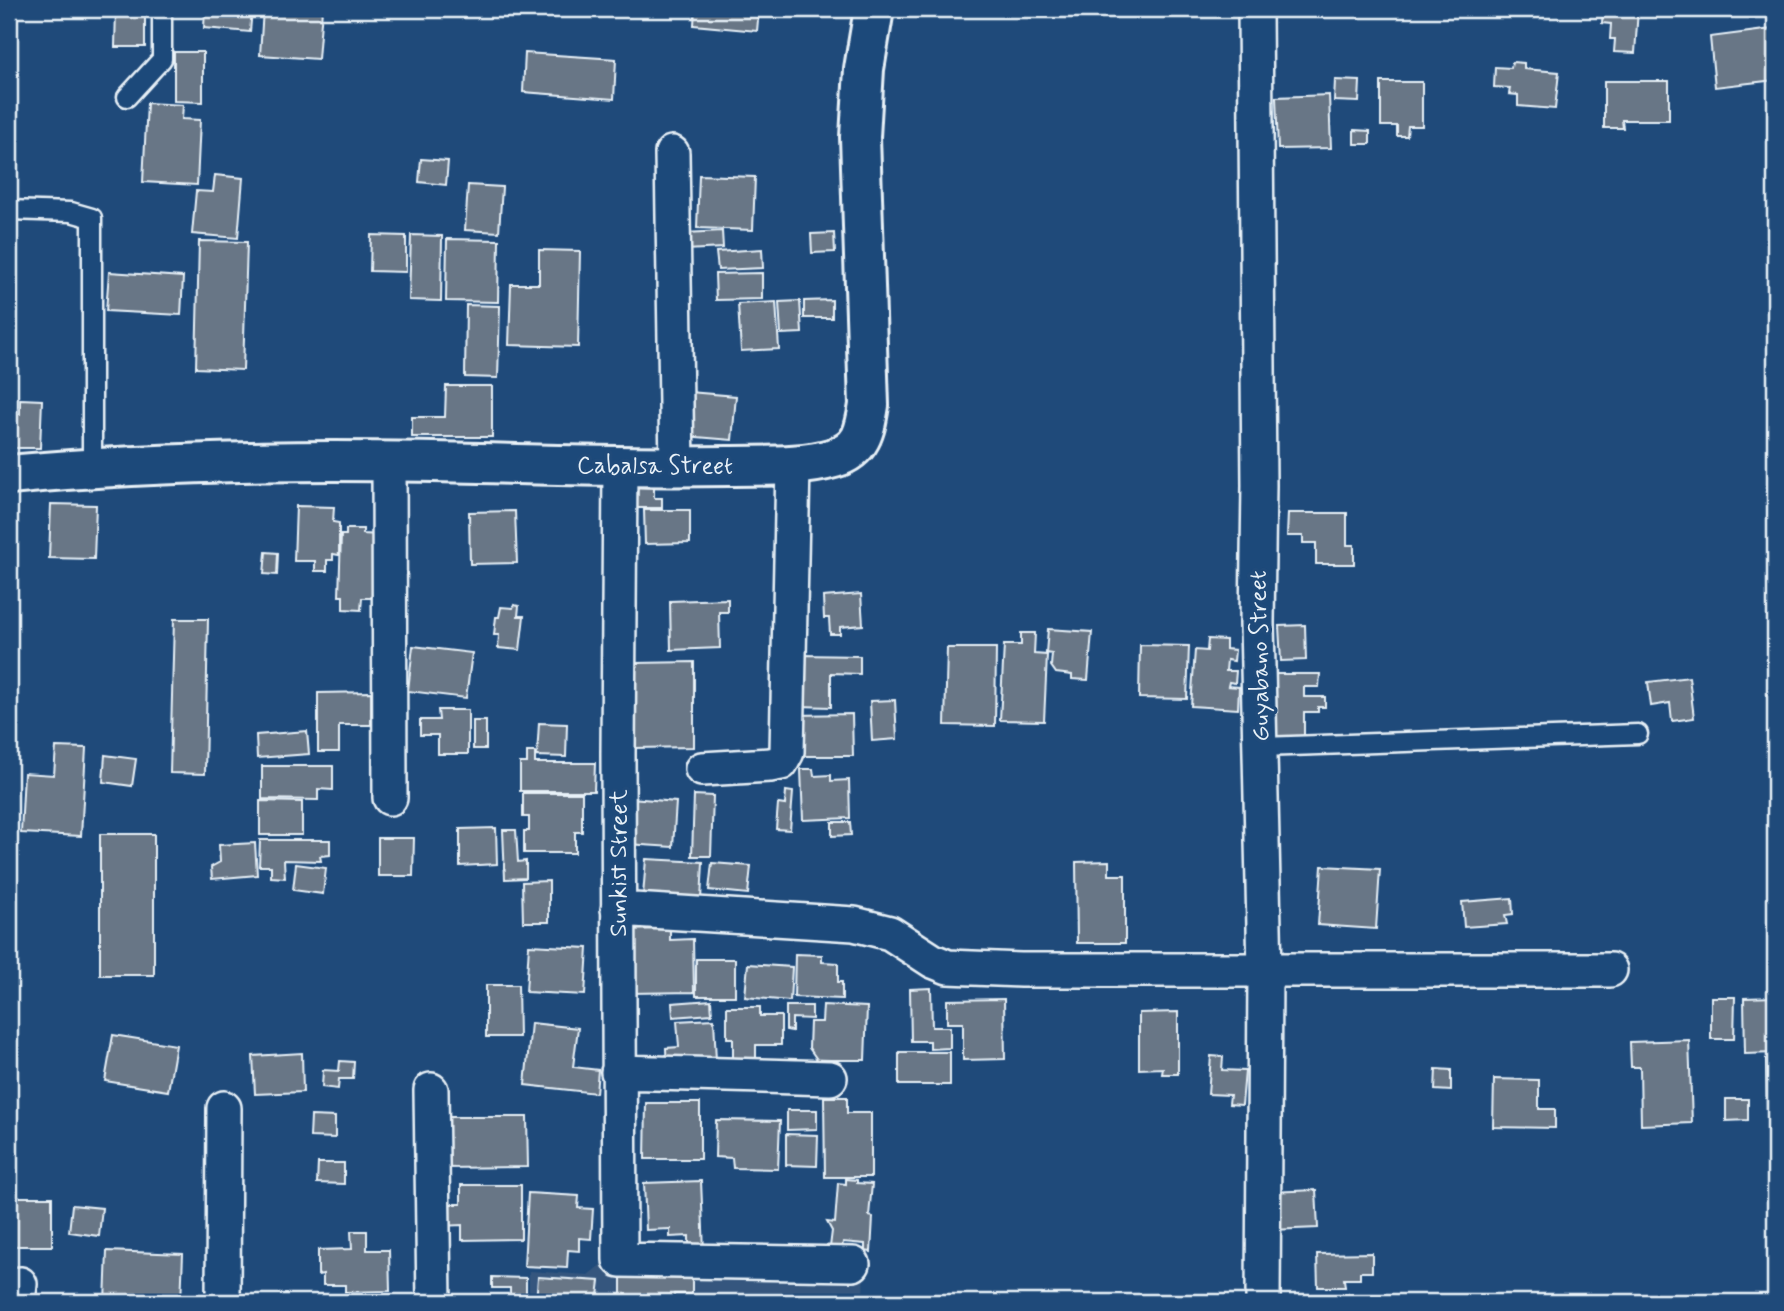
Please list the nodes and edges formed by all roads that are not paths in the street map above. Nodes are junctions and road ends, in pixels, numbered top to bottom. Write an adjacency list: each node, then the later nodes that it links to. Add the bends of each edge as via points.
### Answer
1 (162, 9): 4 (lane, via 162,59)
2 (874, 9): 8 (street, Cabalsa Street, via 860,137 867,418 854,449 835,458)
3 (1255, 9): 14 (street, Guyabano Street)
4 (127, 97)
5 (672, 153): 11 (street)
6 (9, 210): 10 (lane, via 71,212 92,218)
7 (389, 460): 9 (street, Cabalsa Street); 10 (street, Cabalsa Street); 16 (street)
8 (793, 465): 11 (street, Cabalsa Street); 15 (street, via 788,752 781,763)
9 (620, 466): 11 (street, Cabalsa Street); 17 (street, Sunkist Street)
10 (92, 467): 12 (street, Cabalsa Street)
11 (677, 467)
12 (9, 475)
13 (1638, 734): 14 (lane)
14 (1260, 747): 19 (street, Guyabano Street)
15 (702, 769)
16 (390, 798)
17 (618, 909): 19 (street, via 854,924 890,933 948,967); 20 (street, Sunkist Street)
18 (1610, 970): 19 (street)
19 (1265, 971): 27 (street, Guyabano Street)
20 (618, 1072): 21 (street); 24 (street, Sunkist Street, via 620,1260)
21 (830, 1078)
22 (432, 1090): 26 (street)
23 (224, 1108): 25 (street)
24 (853, 1264)
25 (223, 1302)
26 (434, 1302)
27 (1263, 1302)

